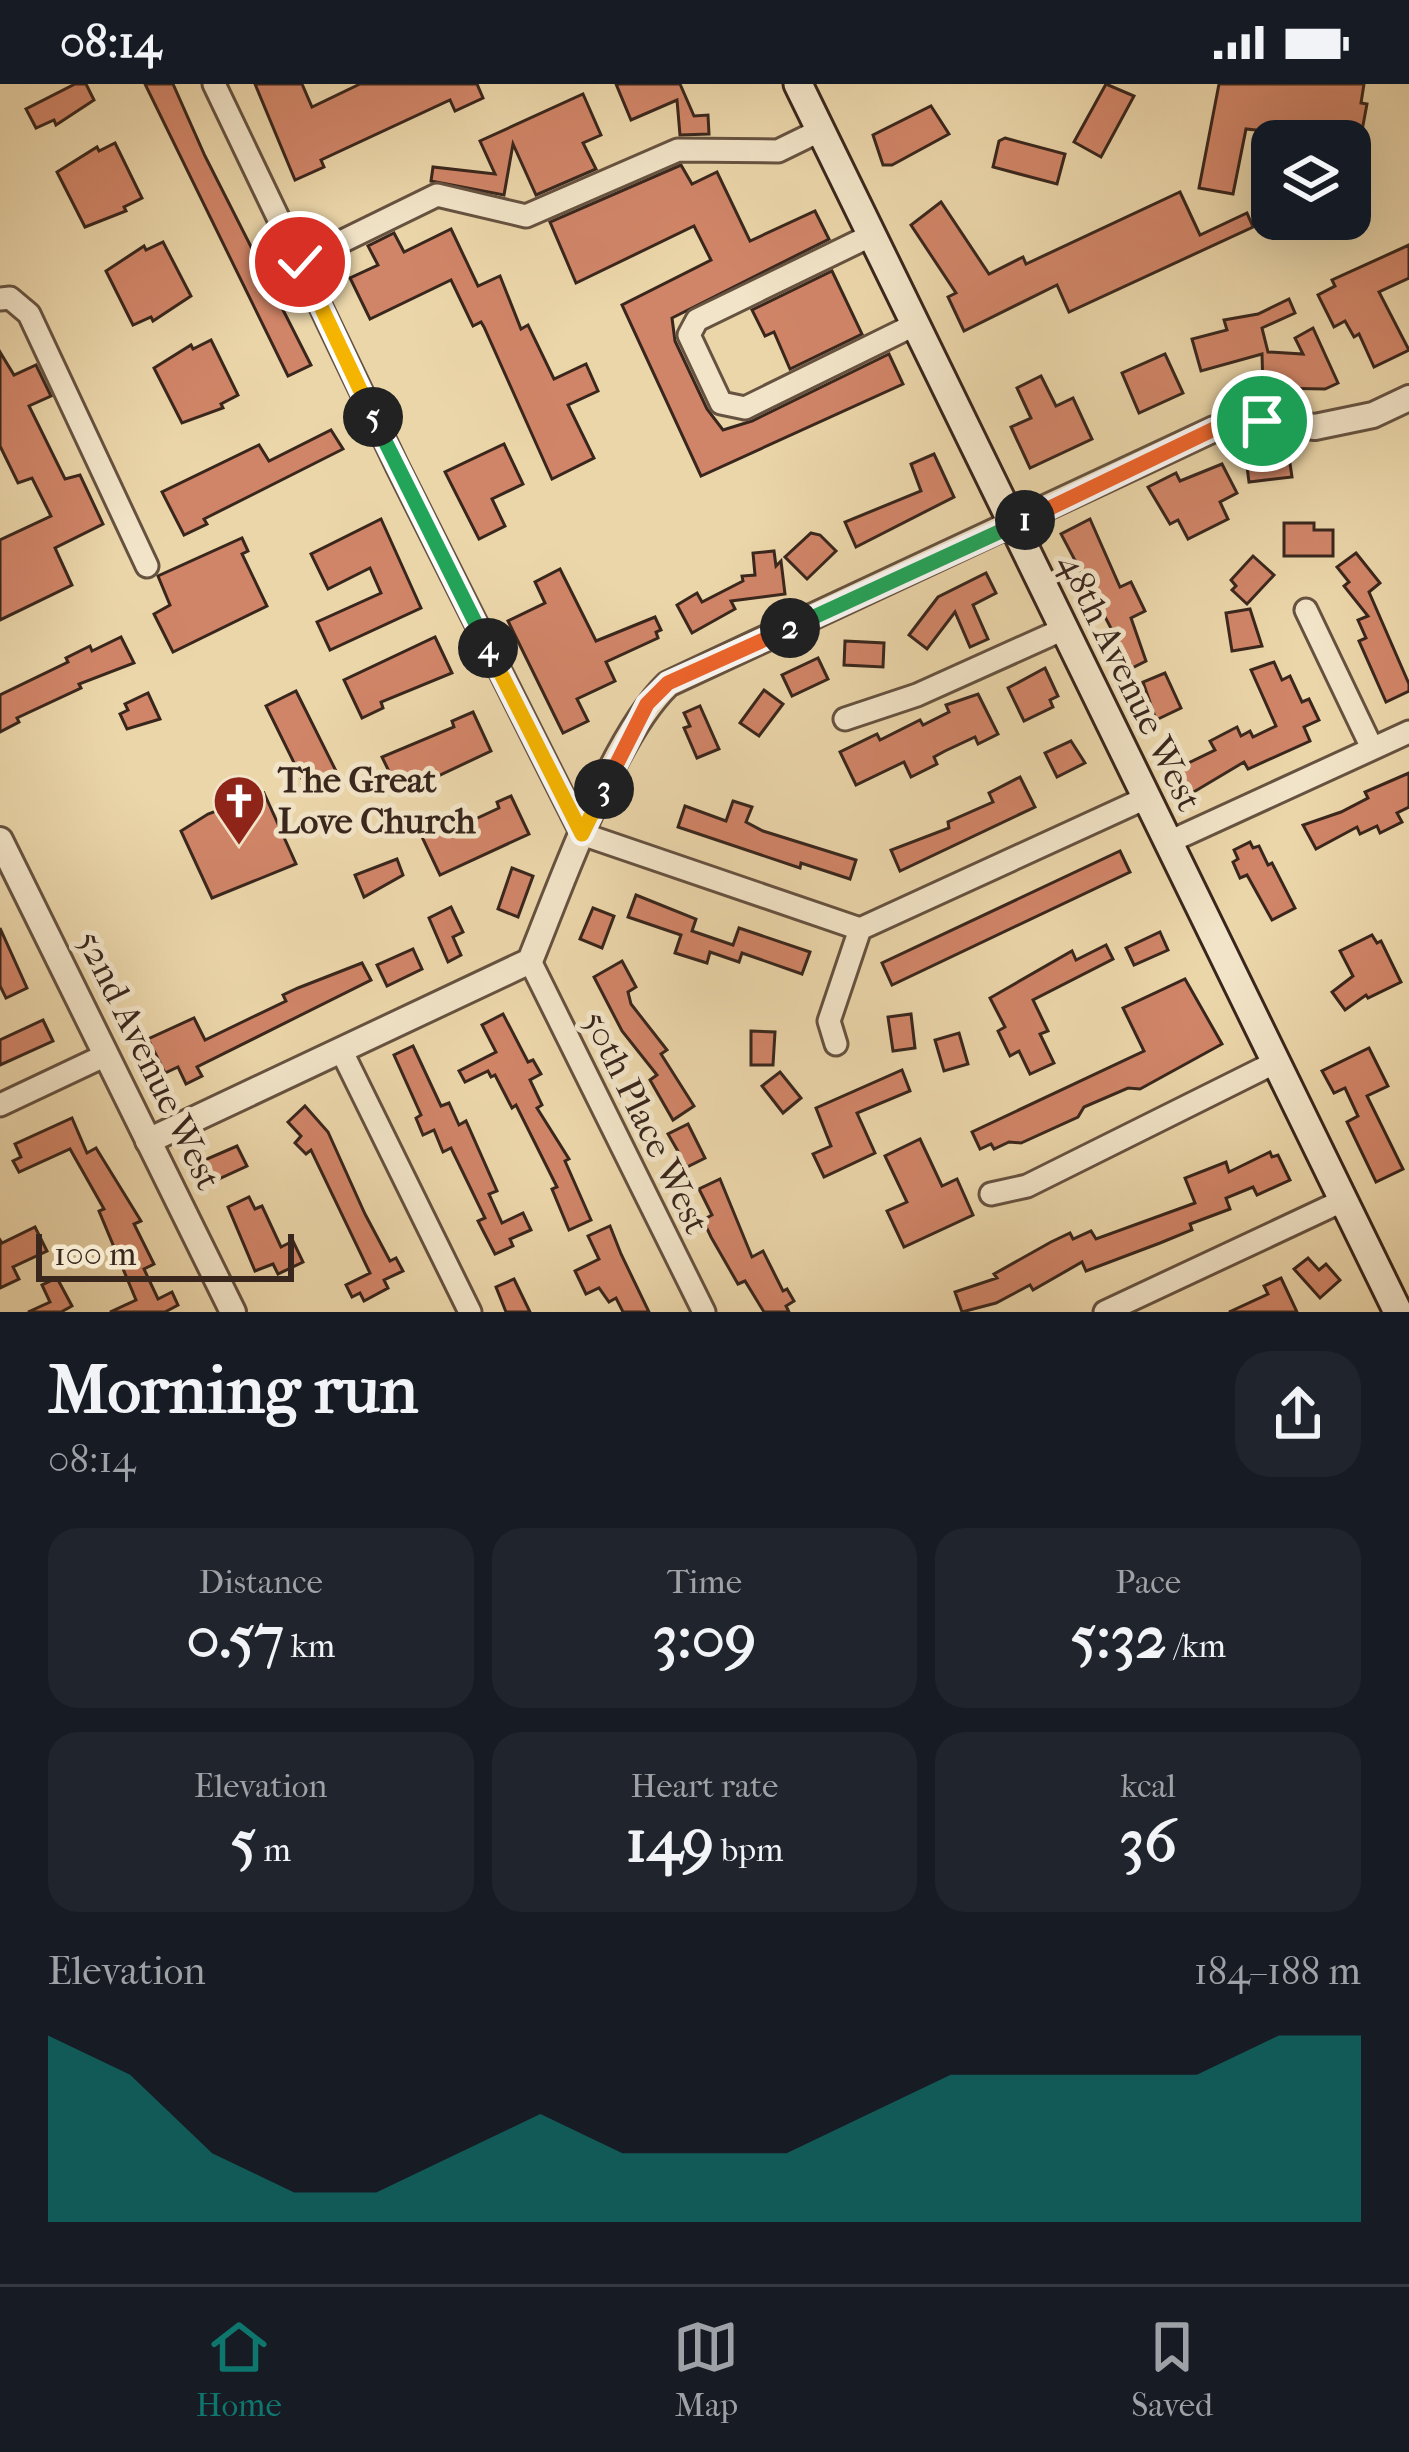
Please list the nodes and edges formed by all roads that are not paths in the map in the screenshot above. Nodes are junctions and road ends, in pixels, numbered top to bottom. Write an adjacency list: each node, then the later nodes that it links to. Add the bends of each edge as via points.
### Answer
1 (214, 84): 5 (street)
2 (798, 84): 3 (main road, 48th Avenue West)
3 (821, 130): 4 (main road, 48th Avenue West); 5 (street, via 778,151 678,150 526,216 437,195)
4 (872, 235): 7 (main road, 48th Avenue West); 7 (street, via 697,320 689,334 722,403 745,408)
5 (300, 262): 17 (street)
6 (0, 299): 10 (street, via 29,314)
7 (916, 324): 9 (main road, 48th Avenue West)
8 (1409, 398): 9 (street, via 1315,427 1262,421 1214,429)
9 (1012, 526): 12 (main road, 48th Avenue West); 17 (street, via 668,683 647,704)
10 (147, 566)
11 (1306, 610): 15 (street)
12 (1066, 628): 13 (street); 16 (main road, 48th Avenue West)
13 (845, 719)
14 (1409, 732): 15 (street)
15 (1372, 748): 19 (street)
16 (1148, 797): 19 (main road, 48th Avenue West); 20 (street)
17 (582, 834): 20 (street); 21 (street)
18 (0, 840): 24 (street, 52nd Avenue West)
19 (1169, 842): 25 (main road, 48th Avenue West)
20 (860, 928): 22 (street, via 829,1021)
21 (530, 961): 23 (street); 32 (street, 50th Place West)
22 (836, 1044)
23 (341, 1050): 27 (street); 31 (street)
24 (106, 1055): 26 (street); 27 (street, 52nd Avenue West)
25 (1274, 1063): 28 (street, via 1027,1186); 29 (main road, 48th Avenue West)
26 (0, 1105)
27 (148, 1141): 30 (street, 52nd Avenue West)
28 (991, 1194)
29 (1342, 1201): 33 (street); 34 (main road, 48th Avenue West)
30 (233, 1312)
31 (470, 1312)
32 (704, 1312)
33 (1105, 1312)
34 (1398, 1312)

